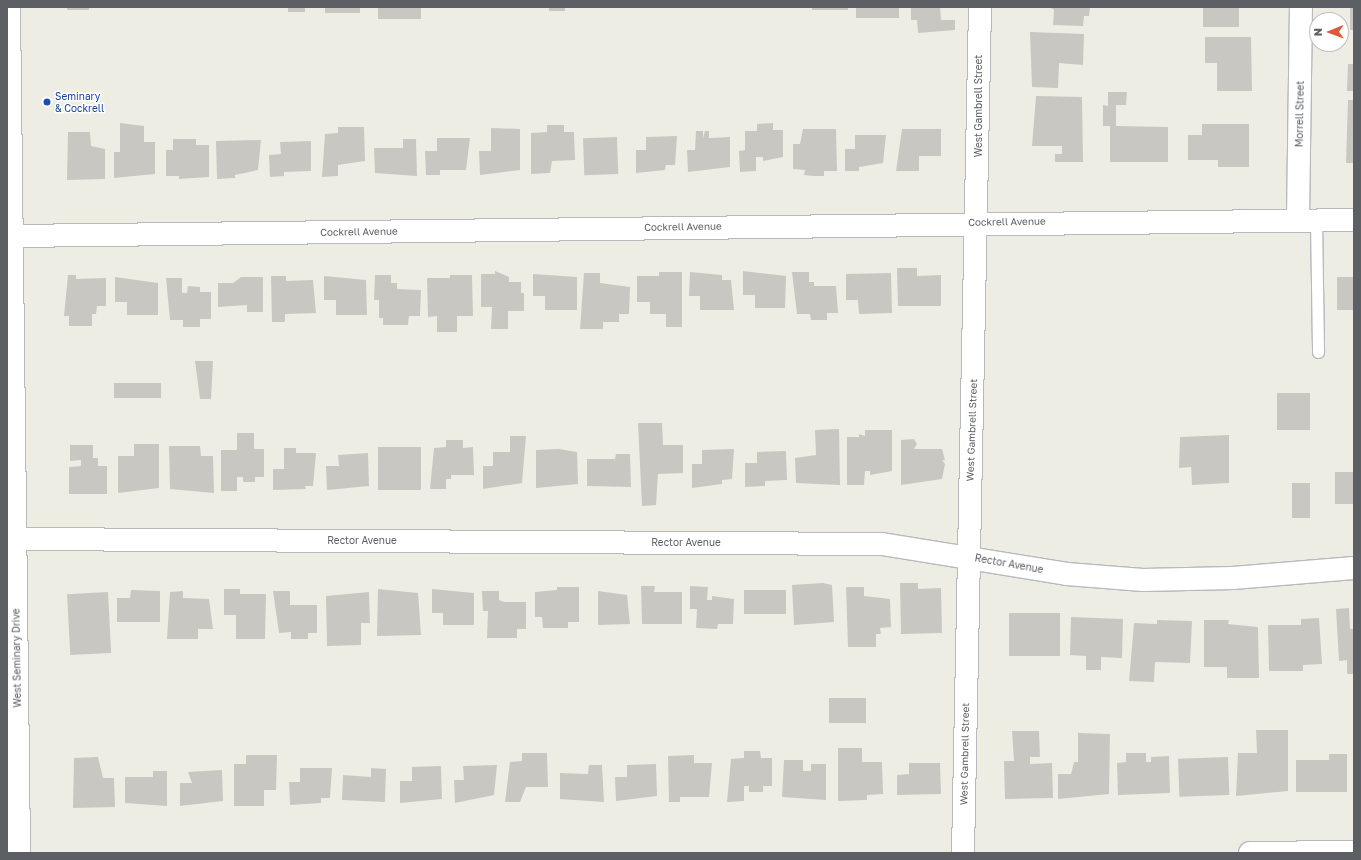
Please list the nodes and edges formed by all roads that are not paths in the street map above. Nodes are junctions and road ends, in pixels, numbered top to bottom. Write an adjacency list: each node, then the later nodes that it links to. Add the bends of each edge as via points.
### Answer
1 (9, 7): 4 (street, West Seminary Drive)
2 (980, 7): 7 (street, West Gambrell Street)
3 (1301, 7): 5 (street, Morrell Street)
4 (9, 172): 8 (street, West Seminary Drive)
5 (1307, 220): 6 (street, Cockrell Avenue); 7 (street, Cockrell Avenue); 9 (lane)
6 (1354, 220)
7 (978, 223): 8 (street, Cockrell Avenue); 12 (street, West Gambrell Street)
8 (12, 236): 10 (street, West Seminary Drive)
9 (1318, 352)
10 (10, 412): 11 (street, West Seminary Drive)
11 (16, 539): 12 (street, Rector Avenue, via 882,544); 14 (street, West Seminary Drive)
12 (969, 557): 13 (street, Rector Avenue, via 1067,574 1143,580 1233,578); 17 (street, West Gambrell Street)
13 (1354, 568)
14 (13, 753): 16 (street, West Seminary Drive)
15 (1354, 852): 18 (street)
16 (20, 853)
17 (963, 853)
18 (1250, 853)

